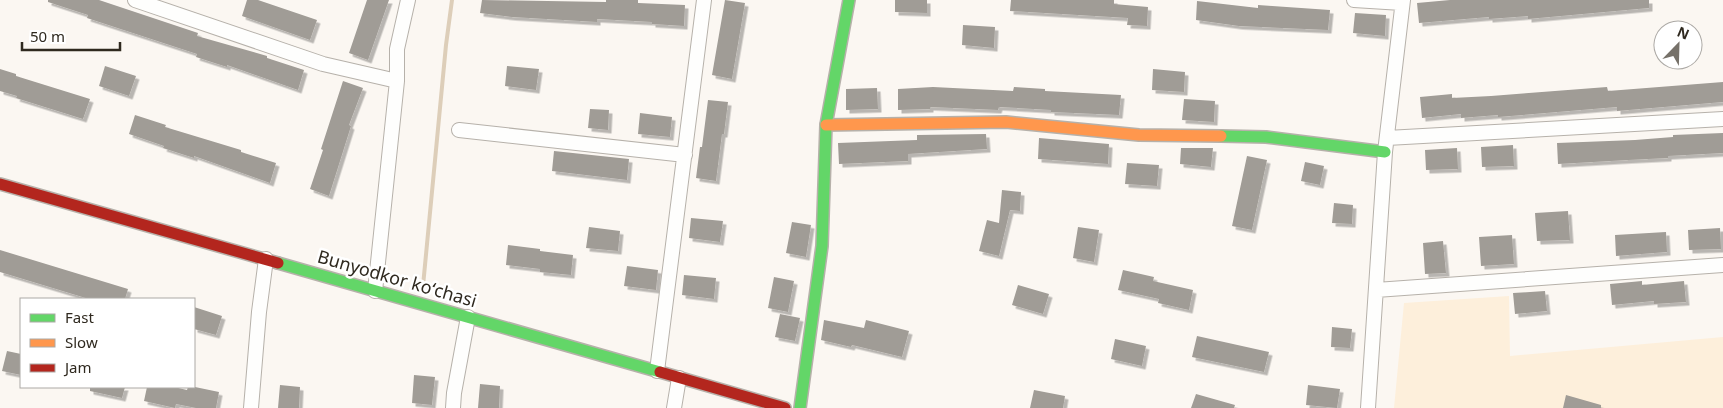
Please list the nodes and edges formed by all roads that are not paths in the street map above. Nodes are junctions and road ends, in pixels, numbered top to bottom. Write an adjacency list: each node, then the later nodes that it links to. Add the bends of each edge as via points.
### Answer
1 (135, 0): 7 (street, via 322,64)
2 (408, 0): 7 (street, via 397,49)
3 (704, 0): 12 (street)
4 (849, 0): 9 (street)
5 (1354, 0): 6 (street)
6 (1402, 1): 11 (street)
7 (397, 81): 17 (street)
8 (1723, 119): 11 (street)
9 (826, 125): 11 (street, via 1006,122 1139,135 1266,137); 25 (street, via 822,246)
10 (459, 130): 12 (street)
11 (1386, 145): 16 (street)
12 (685, 155): 19 (street)
13 (0, 184): 14 (street, Bunyodkor koʻchasi)
14 (266, 260): 17 (street, Bunyodkor koʻchasi); 21 (street)
15 (1723, 265): 16 (street)
16 (1376, 290): 26 (street)
17 (375, 291): 18 (street, Bunyodkor koʻchasi)
18 (468, 317): 19 (street, Bunyodkor koʻchasi); 22 (street)
19 (657, 372): 20 (street, Bunyodkor koʻchasi)
20 (679, 378): 23 (street); 24 (street, Bunyodkor koʻchasi)
21 (251, 408)
22 (453, 408)
23 (674, 408)
24 (785, 408)
25 (800, 408)
26 (1368, 408)

